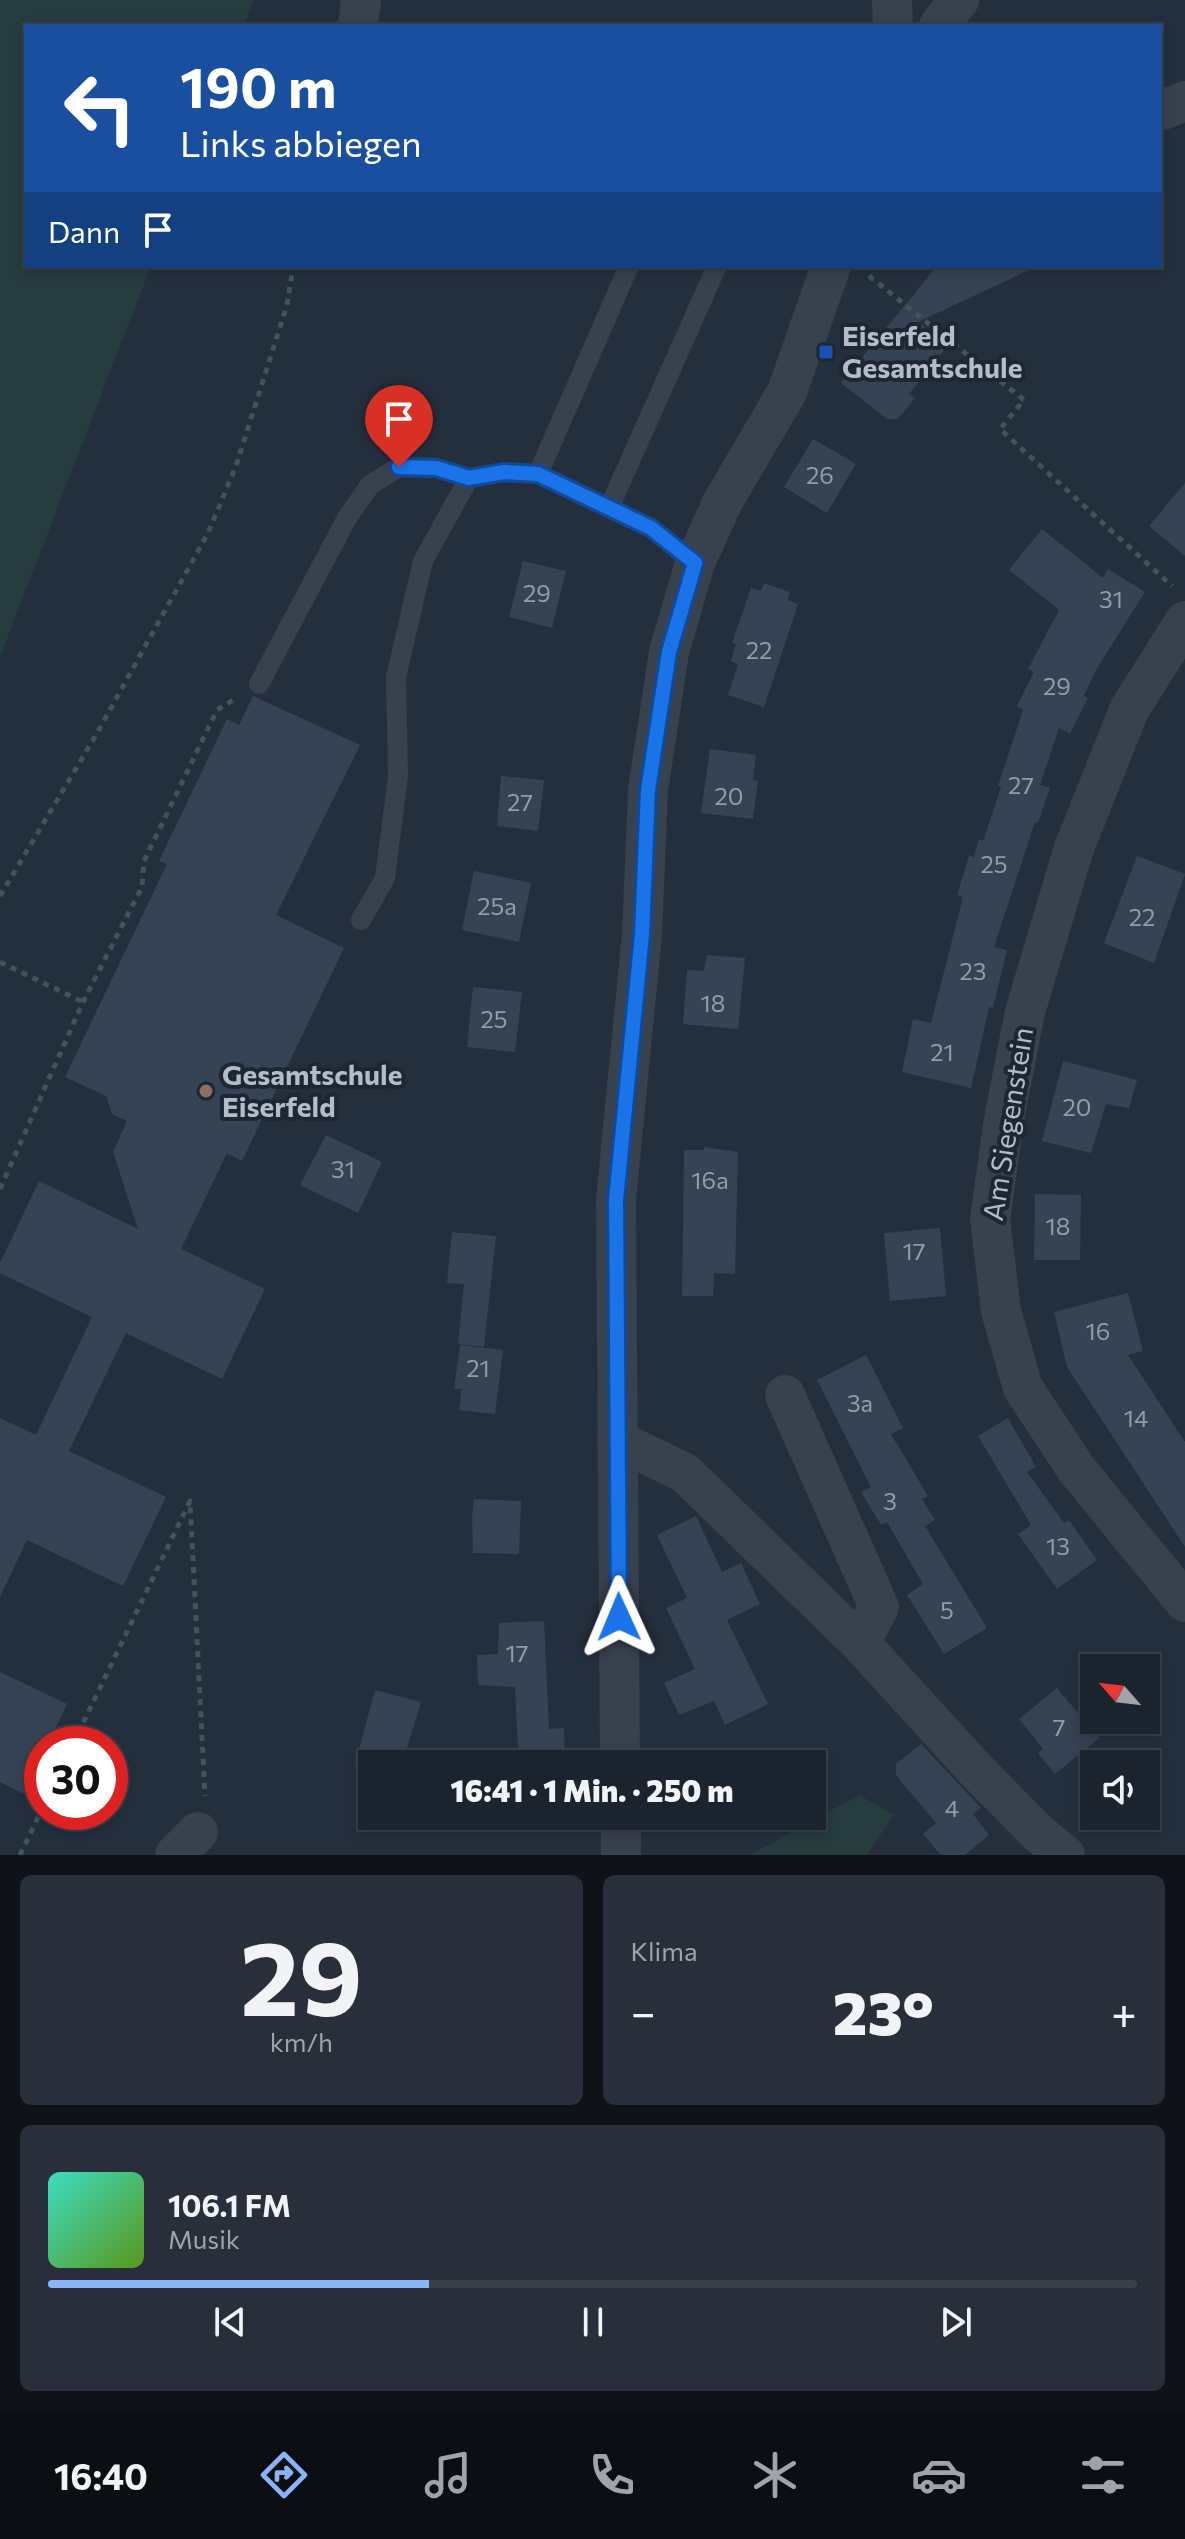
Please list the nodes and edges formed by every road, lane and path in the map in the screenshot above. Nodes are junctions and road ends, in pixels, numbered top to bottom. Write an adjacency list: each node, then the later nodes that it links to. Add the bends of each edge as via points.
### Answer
1 (361, 0): 4 (street)
2 (892, 0): 5 (street)
3 (959, 0): 6 (street)
4 (358, 24)
5 (893, 24)
6 (941, 24)
7 (1185, 101): 8 (street)
8 (1162, 110)
9 (293, 268): 20 (path, via 287,305 236,466 208,533)
10 (628, 268): 13 (lane)
11 (716, 268): 15 (lane)
12 (850, 271): 16 (street, via 722,503); 17 (path, via 1024,400 1000,429)
13 (538, 474): 14 (lane); 15 (lane)
14 (469, 478): 18 (lane, via 436,468 399,467 370,485 347,518); 21 (lane, via 423,561 396,677 398,776 385,878)
15 (609, 508): 16 (lane, via 651,528)
16 (695, 563): 26 (street, via 669,652 648,790 642,934 616,1200)
17 (1179, 604): 27 (street, Am Siegenstein, via 1129,710 1073,851 1025,1012 990,1219 1001,1311 1023,1388 1077,1470)
18 (259, 684)
19 (217, 710): 23 (path, via 144,861 142,887)
20 (0, 896)
21 (361, 920)
22 (0, 962): 23 (path)
23 (83, 1002): 24 (path)
24 (0, 1189)
25 (785, 1395): 28 (street, via 879,1607)
26 (617, 1440): 28 (street, via 685,1473); 30 (street)
27 (1185, 1602)
28 (860, 1643): 36 (street, via 975,1769)
29 (82, 1726): 33 (path, via 190,1501 205,1794)
30 (620, 1750)
31 (32, 1830): 34 (path)
32 (621, 1830): 35 (street)
33 (186, 1844)
34 (20, 1855)
35 (621, 1855)
36 (1065, 1855)

